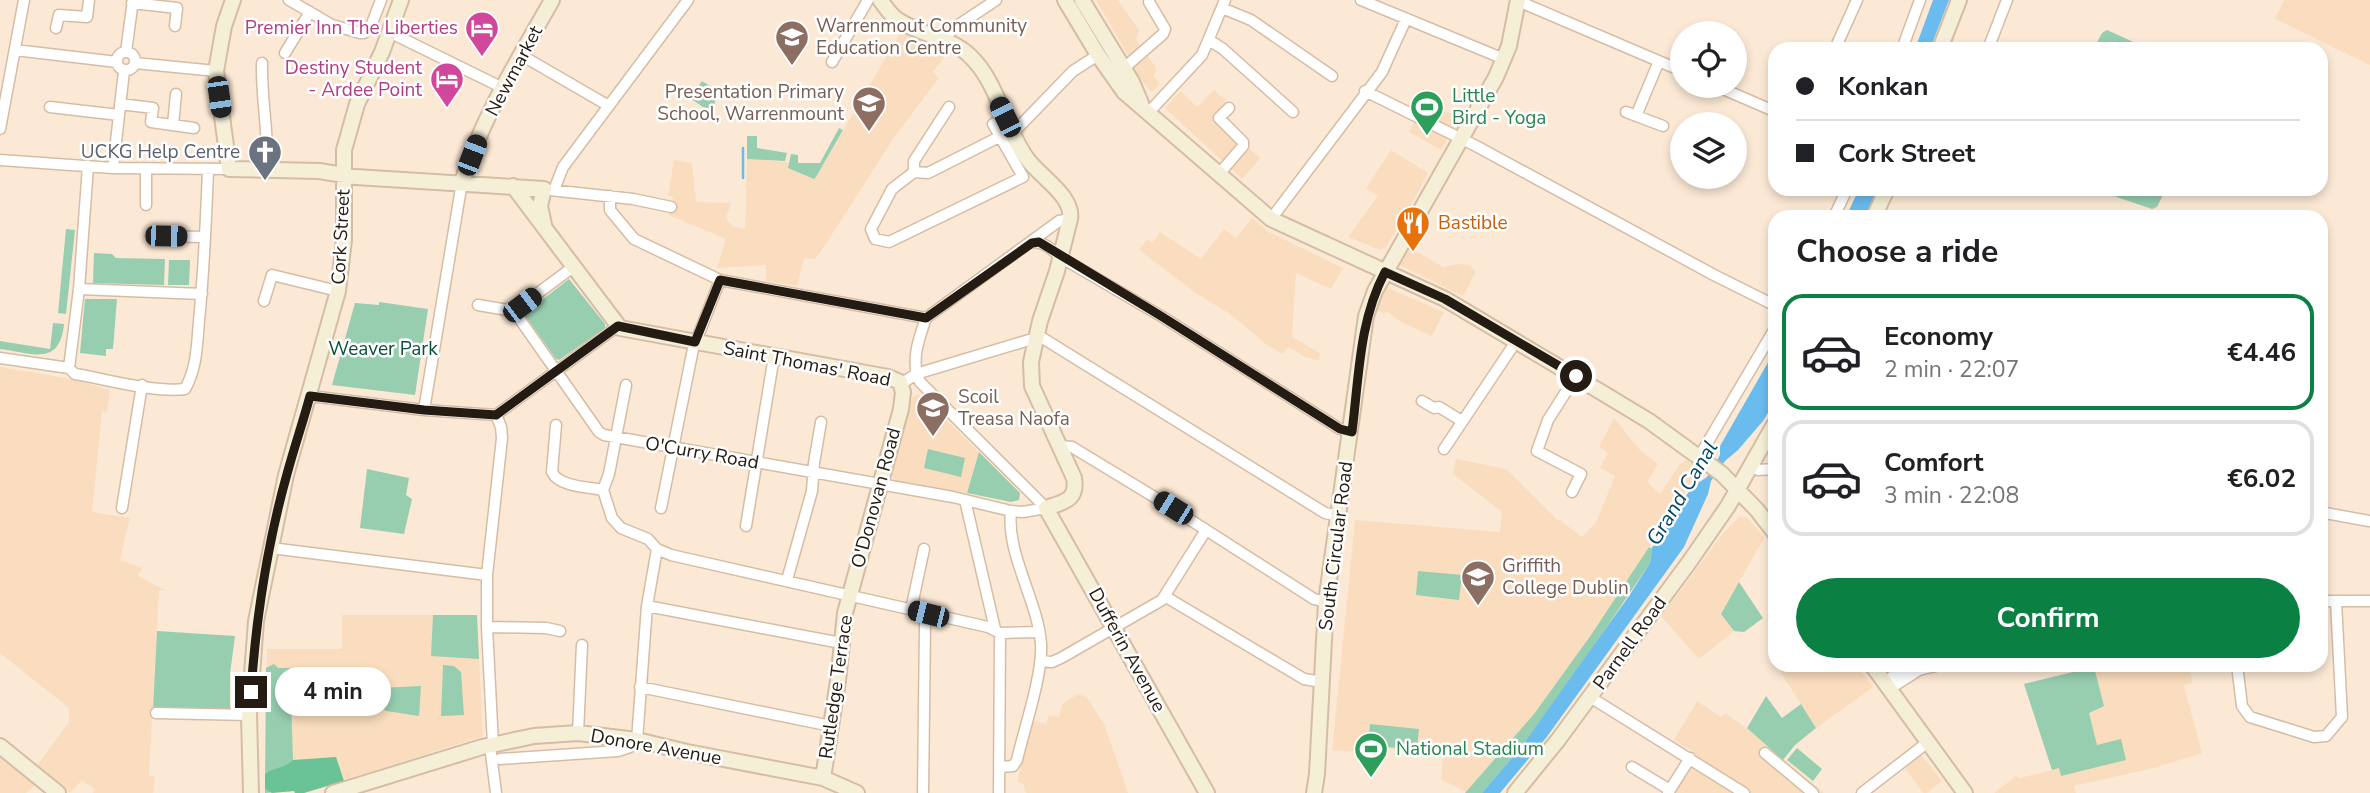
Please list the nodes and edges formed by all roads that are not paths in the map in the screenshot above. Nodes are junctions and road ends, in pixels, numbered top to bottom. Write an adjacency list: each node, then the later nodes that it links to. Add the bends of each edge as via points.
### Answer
1 (24, 0): 34 (street)
2 (89, 0): 26 (street, via 87,17 59,15)
3 (233, 0): 48 (main road)
4 (289, 0): 23 (street)
5 (381, 0): 23 (street, via 365,33 332,25)
6 (401, 0): 27 (main road, Cork Street)
7 (552, 0): 37 (main road, Newmarket)
8 (688, 0): 54 (street)
9 (868, 0): 42 (street)
10 (996, 0): 29 (street, via 951,30)
11 (1065, 0): 38 (main road)
12 (1082, 0): 46 (main road)
13 (1361, 0): 24 (street)
14 (1518, 0): 39 (main road, South Circular Road); 40 (street)
15 (1857, 0): 30 (street)
16 (1920, 0): 31 (street)
17 (1959, 0): 32 (main road)
18 (2007, 0): 33 (street)
19 (1150, 1): 46 (street, via 1166,29)
20 (132, 2): 25 (street, via 177,8); 35 (street)
21 (886, 2): 29 (main road, via 898,20)
22 (1223, 4): 28 (street); 49 (street)
23 (310, 12): 36 (street)
24 (1406, 19): 39 (street); 51 (street, via 1388,61)
25 (175, 26)
26 (57, 28)
27 (389, 32): 50 (street); 78 (main road, Cork Street, via 353,116 344,150)
28 (1209, 40): 57 (street, via 1197,62); 61 (street)
29 (945, 41): 68 (main road, via 975,61 1005,117)
30 (1838, 42)
31 (1905, 42)
32 (1946, 42)
33 (1991, 42)
34 (15, 50): 41 (street); 66 (street)
35 (126, 52): 41 (street); 43 (street, via 133,55)
36 (285, 53)
37 (521, 55): 50 (main road, Newmarket); 54 (street)
38 (1098, 55): 57 (main road, via 1124,92); 68 (street, via 1073,71)
39 (1504, 59): 69 (main road, South Circular Road)
40 (1659, 61): 45 (street); 63 (street)
41 (117, 62): 47 (street)
42 (832, 62)
43 (135, 63): 47 (street); 48 (street)
44 (262, 63): 76 (street)
45 (1670, 66)
46 (1124, 68): 57 (main road)
47 (124, 71): 60 (street)
48 (216, 71): 74 (main road)
49 (1332, 76)
50 (503, 88): 80 (main road, Newmarket)
51 (1365, 92): 69 (street); 87 (street)
52 (176, 94): 64 (street)
53 (1744, 98): 59 (street)
54 (609, 106): 82 (street)
55 (50, 107): 60 (street)
56 (949, 107): 77 (street, via 914,161)
57 (1145, 108): 79 (main road)
58 (1229, 108): 79 (street, via 1219,118 1243,146)
59 (1768, 108)
60 (120, 110): 64 (street, via 153,108 151,122); 72 (street)
61 (1293, 111)
62 (1626, 112): 63 (street)
63 (1636, 116): 65 (street)
64 (173, 125): 67 (street)
65 (1663, 126)
66 (0, 128)
67 (194, 128)
68 (1006, 135): 77 (street, via 928,173); 77 (street, via 1023,177 889,242 875,239 871,229 892,189); 86 (main road, via 1068,201)
69 (1461, 139): 94 (main road, South Circular Road); 100 (street)
70 (0, 160): 71 (street)
71 (88, 166): 72 (street); 96 (street)
72 (113, 168): 73 (street)
73 (146, 169): 75 (street); 84 (street)
74 (229, 169): 75 (street); 76 (main road)
75 (208, 170): 90 (street)
76 (267, 170): 78 (main road)
77 (914, 172)
78 (344, 174): 80 (main road); 97 (main road, Cork Street)
79 (1219, 174): 87 (main road)
80 (462, 182): 81 (main road); 121 (street)
81 (513, 186): 82 (main road); 88 (main road)
82 (549, 190): 83 (street); 88 (main road, via 541,217)
83 (610, 197): 85 (street); 95 (street, via 610,210 634,239)
84 (146, 205)
85 (671, 207)
86 (1070, 219): 91 (street, via 1059,221); 92 (main road)
87 (1271, 219): 94 (main road)
88 (548, 232): 93 (main road)
89 (151, 236): 90 (street)
90 (205, 237): 98 (street)
91 (1032, 243): 92 (street, via 1048,246); 103 (street)
92 (1060, 257): 105 (main road); 126 (street, via 1340,429)
93 (573, 267): 102 (street); 104 (main road)
94 (1385, 272): 106 (main road); 126 (main road, South Circular Road, via 1366,316)
95 (720, 280): 103 (street); 108 (street, Saint Thomas' Road)
96 (79, 289): 98 (street); 111 (street)
97 (338, 291): 99 (street, via 272,275); 118 (main road, Cork Street)
98 (202, 294): 116 (street, via 186,389)
99 (264, 301)
100 (1768, 302)
101 (478, 305): 102 (street)
102 (514, 311): 112 (street, O'Curry Road)
103 (926, 318): 113 (street, via 914,359)
104 (618, 326): 108 (main road, Saint Thomas' Road); 112 (street)
105 (1035, 337): 113 (street); 129 (main road, via 1032,386); 147 (street, via 1325,513)
106 (1517, 340): 114 (main road); 123 (street)
107 (1768, 341): 132 (street)
108 (695, 342): 109 (main road, Saint Thomas' Road); 130 (street)
109 (774, 356): 115 (main road, Saint Thomas' Road, via 888,377); 133 (street)
110 (0, 358): 111 (street)
111 (69, 368): 116 (street, via 75,374)
112 (555, 372): 122 (street); 128 (street, O'Curry Road, via 599,432)
113 (916, 374): 115 (street); 144 (street)
114 (1576, 376): 132 (main road); 140 (street, via 1548,420 1537,451 1581,474)
115 (901, 384): 119 (main road, Saint Thomas' Road)
116 (142, 385): 142 (street)
117 (626, 385): 128 (street)
118 (310, 396): 121 (street); 152 (main road, Cork Street, via 286,475)
119 (902, 400): 137 (main road, O'Donovan Road)
120 (1422, 401): 123 (street)
121 (424, 410): 122 (street)
122 (496, 415): 155 (street, via 502,438)
123 (1462, 421): 131 (street)
124 (821, 422): 136 (street)
125 (556, 425): 139 (street, via 554,477)
126 (1352, 432): 147 (main road, South Circular Road)
127 (1768, 436): 134 (main road, Parnell Road)
128 (617, 439): 130 (street, O'Curry Road); 139 (street)
129 (1060, 446): 144 (main road, via 1075,489 1068,500); 151 (street, via 1072,447)
130 (673, 448): 133 (street, O'Curry Road); 143 (street)
131 (1444, 449)
132 (1703, 460): 138 (main road)
133 (756, 462): 136 (street, O'Curry Road); 150 (street)
134 (1752, 464): 135 (street, via 1758,470); 138 (main road, Parnell Road)
135 (1768, 469)
136 (814, 473): 137 (street, O'Curry Road); 156 (street)
137 (880, 484): 141 (street, O'Curry Road); 157 (main road, O'Donovan Road)
138 (1738, 489): 149 (main road); 181 (main road, Parnell Road)
139 (603, 490): 153 (street, via 615,522 626,532 648,539)
140 (1572, 492)
141 (965, 500): 145 (street, O'Curry Road); 169 (street)
142 (122, 508)
143 (661, 508)
144 (1046, 508): 145 (street, O'Curry Road); 167 (main road, Dufferin Avenue)
145 (1011, 511): 170 (street, via 1014,543)
146 (2328, 514): 148 (street)
147 (1339, 516): 160 (main road, South Circular Road)
148 (2370, 522)
149 (1768, 525)
150 (746, 526)
151 (1206, 530): 158 (street); 160 (street, via 1314,599)
152 (271, 548): 155 (street); 183 (main road, Cork Street, via 256,621)
153 (657, 549): 156 (street); 163 (street)
154 (924, 549): 164 (street)
155 (487, 575): 166 (street)
156 (788, 580): 157 (street)
157 (850, 596): 164 (street); 171 (main road, Rutledge Terrace)
158 (1166, 597): 167 (street); 178 (street, via 1304,679)
159 (2370, 601): 162 (street)
160 (1326, 602): 178 (main road, South Circular Road)
161 (2328, 602): 162 (street)
162 (2336, 602): 177 (street, via 2342,717 2326,736 2314,737 2250,717 2242,706)
163 (647, 606): 171 (street); 180 (street)
164 (911, 610): 165 (street)
165 (928, 614): 169 (street); 204 (street)
166 (487, 627): 168 (street); 189 (street)
167 (1113, 628): 173 (street, via 1055,662); 206 (main road, Dufferin Avenue)
168 (559, 631)
169 (997, 631): 170 (street); 195 (street)
170 (1038, 632): 173 (street)
171 (841, 643): 184 (main road, Rutledge Terrace)
172 (583, 645): 186 (street)
173 (1041, 661): 195 (street, via 1017,760 1013,766)
174 (1877, 672): 179 (main road)
175 (1902, 672): 179 (street)
176 (1915, 672): 179 (street)
177 (2238, 672)
178 (1322, 682): 207 (main road, South Circular Road)
179 (1887, 686): 188 (main road)
180 (640, 687): 184 (street); 187 (street)
181 (1590, 697): 193 (street); 208 (main road, Parnell Road)
182 (156, 713): 183 (street)
183 (249, 715): 200 (main road, Cork Street)
184 (831, 726): 197 (main road, Rutledge Terrace)
185 (557, 733): 186 (main road, Donore Avenue); 189 (main road, Donore Avenue); 192 (street)
186 (578, 733): 187 (main road, Donore Avenue)
187 (637, 740): 192 (street, via 618,751); 197 (main road, Donore Avenue)
188 (1928, 742): 211 (street); 212 (main road)
189 (492, 745): 201 (main road, Donore Avenue); 202 (street)
190 (0, 746): 199 (main road)
191 (1765, 753): 210 (street)
192 (563, 755): 194 (street)
193 (1690, 758): 198 (street); 209 (street)
194 (500, 759)
195 (1000, 767): 205 (street)
196 (1632, 768): 198 (street)
197 (823, 778): 203 (main road, Donore Avenue)
198 (1669, 792)
199 (58, 793)
200 (251, 793)
201 (333, 793)
202 (496, 793)
203 (857, 793)
204 (923, 793)
205 (999, 793)
206 (1208, 793)
207 (1314, 793)
208 (1515, 793)
209 (1744, 793)
210 (1814, 793)
211 (1862, 793)
212 (1965, 793)

